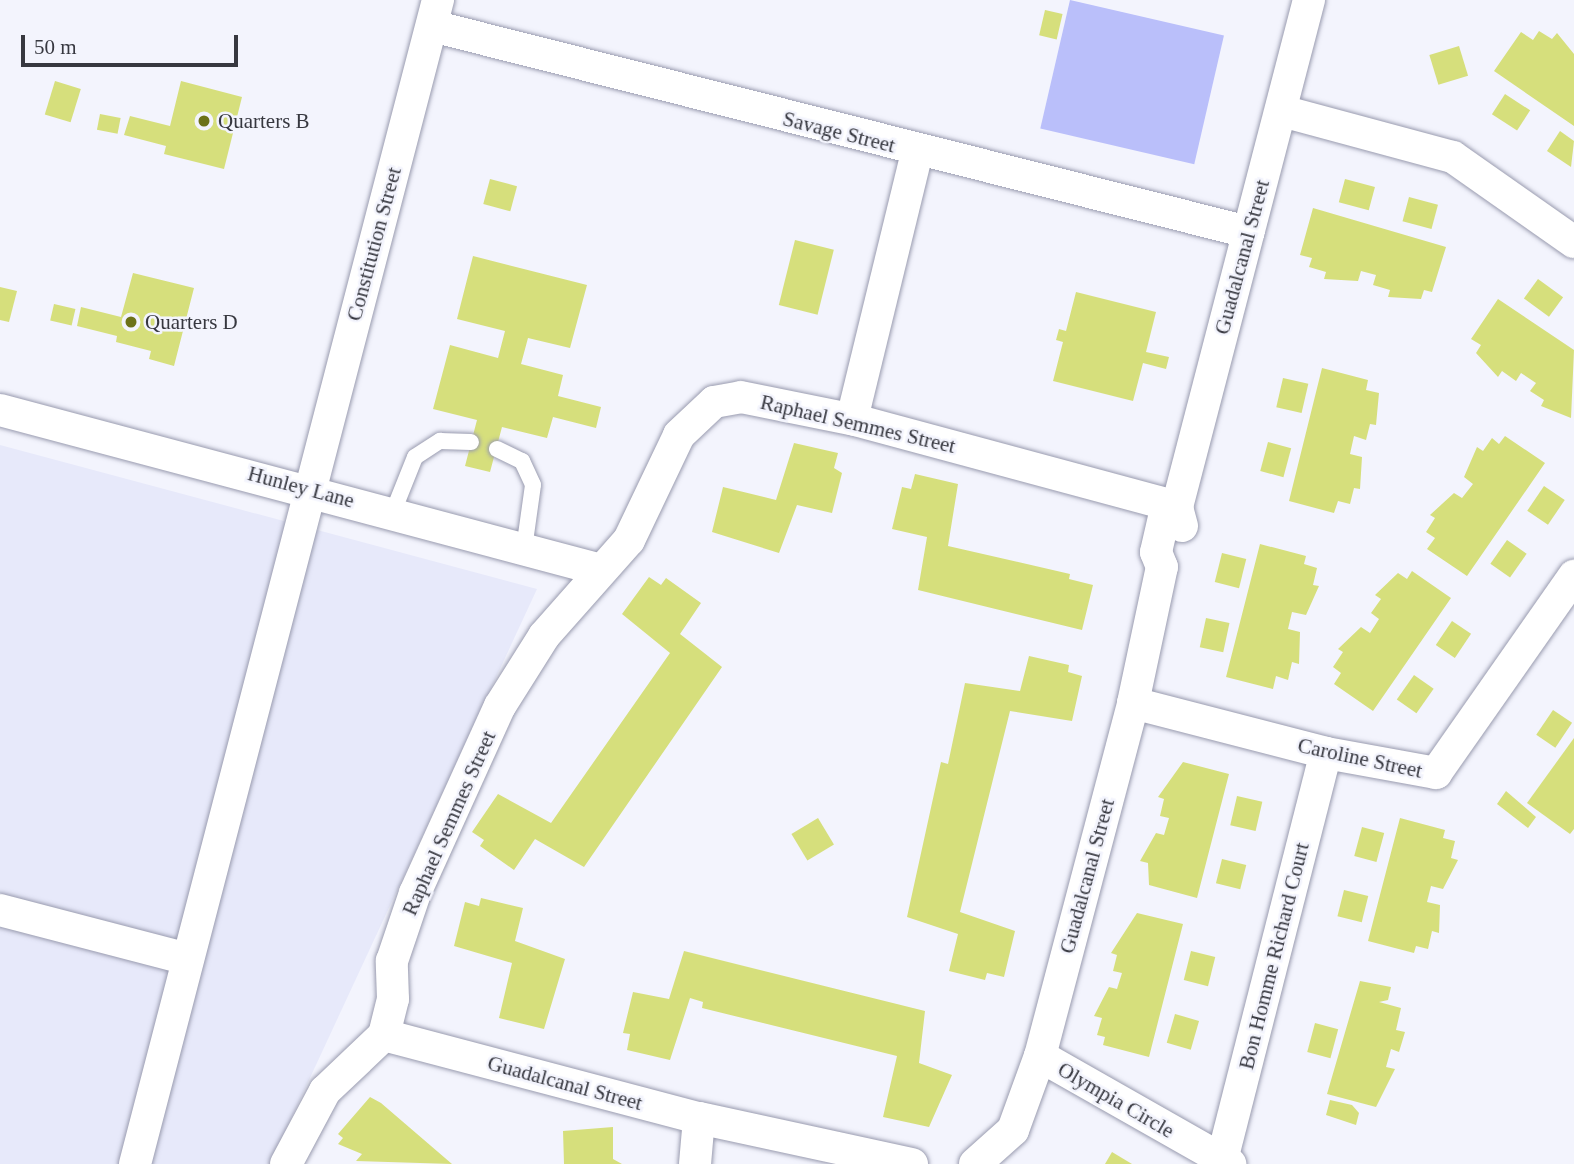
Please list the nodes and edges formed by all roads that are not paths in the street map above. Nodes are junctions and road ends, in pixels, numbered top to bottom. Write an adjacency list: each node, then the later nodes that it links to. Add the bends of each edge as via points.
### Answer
1 (1309, 0): 3 (street, Guadalcanal Street)
2 (435, 13): 4 (street, Savage Street); 11 (street, Constitution Street)
3 (1282, 111): 5 (street, Guadalcanal Street); 6 (street, via 1453,157)
4 (917, 152): 5 (street, Savage Street); 8 (street)
5 (1248, 232): 12 (street, Guadalcanal Street)
6 (1574, 242)
7 (0, 410): 11 (street, Hunley Lane)
8 (852, 419): 12 (street, Raphael Semmes Street); 15 (street, Raphael Semmes Street, via 741,397 714,402 679,435 629,540)
9 (471, 442): 13 (lane, via 440,441 415,457)
10 (496, 449): 14 (lane, via 522,461 533,485)
11 (310, 489): 13 (street, Hunley Lane); 20 (street, Constitution Street)
12 (1176, 510): 17 (street, Guadalcanal Street, via 1182,524 1175,555 1162,567)
13 (393, 512): 14 (street, Hunley Lane)
14 (524, 548): 15 (street, Hunley Lane)
15 (601, 570): 21 (street, Raphael Semmes Street, via 544,636 494,719 415,893 393,961 393,999)
16 (1574, 576): 18 (street, Caroline Street, via 1436,773)
17 (1133, 703): 18 (street, Caroline Street); 22 (street, Guadalcanal Street)
18 (1326, 753): 25 (street, Bon Homme Richard Court)
19 (0, 910): 20 (street)
20 (188, 959): 26 (street, Constitution Street)
21 (383, 1035): 23 (street, Guadalcanal Street); 27 (street, via 325,1091)
22 (1040, 1056): 25 (street, Olympia Circle); 30 (street, Guadalcanal Street, via 1013,1130 1002,1147)
23 (699, 1118): 24 (street, Guadalcanal Street); 28 (street)
24 (825, 1155): 29 (street, Guadalcanal Street)
25 (1226, 1162)
26 (135, 1164)
27 (286, 1164)
28 (695, 1164)
29 (912, 1164)
30 (975, 1164)

